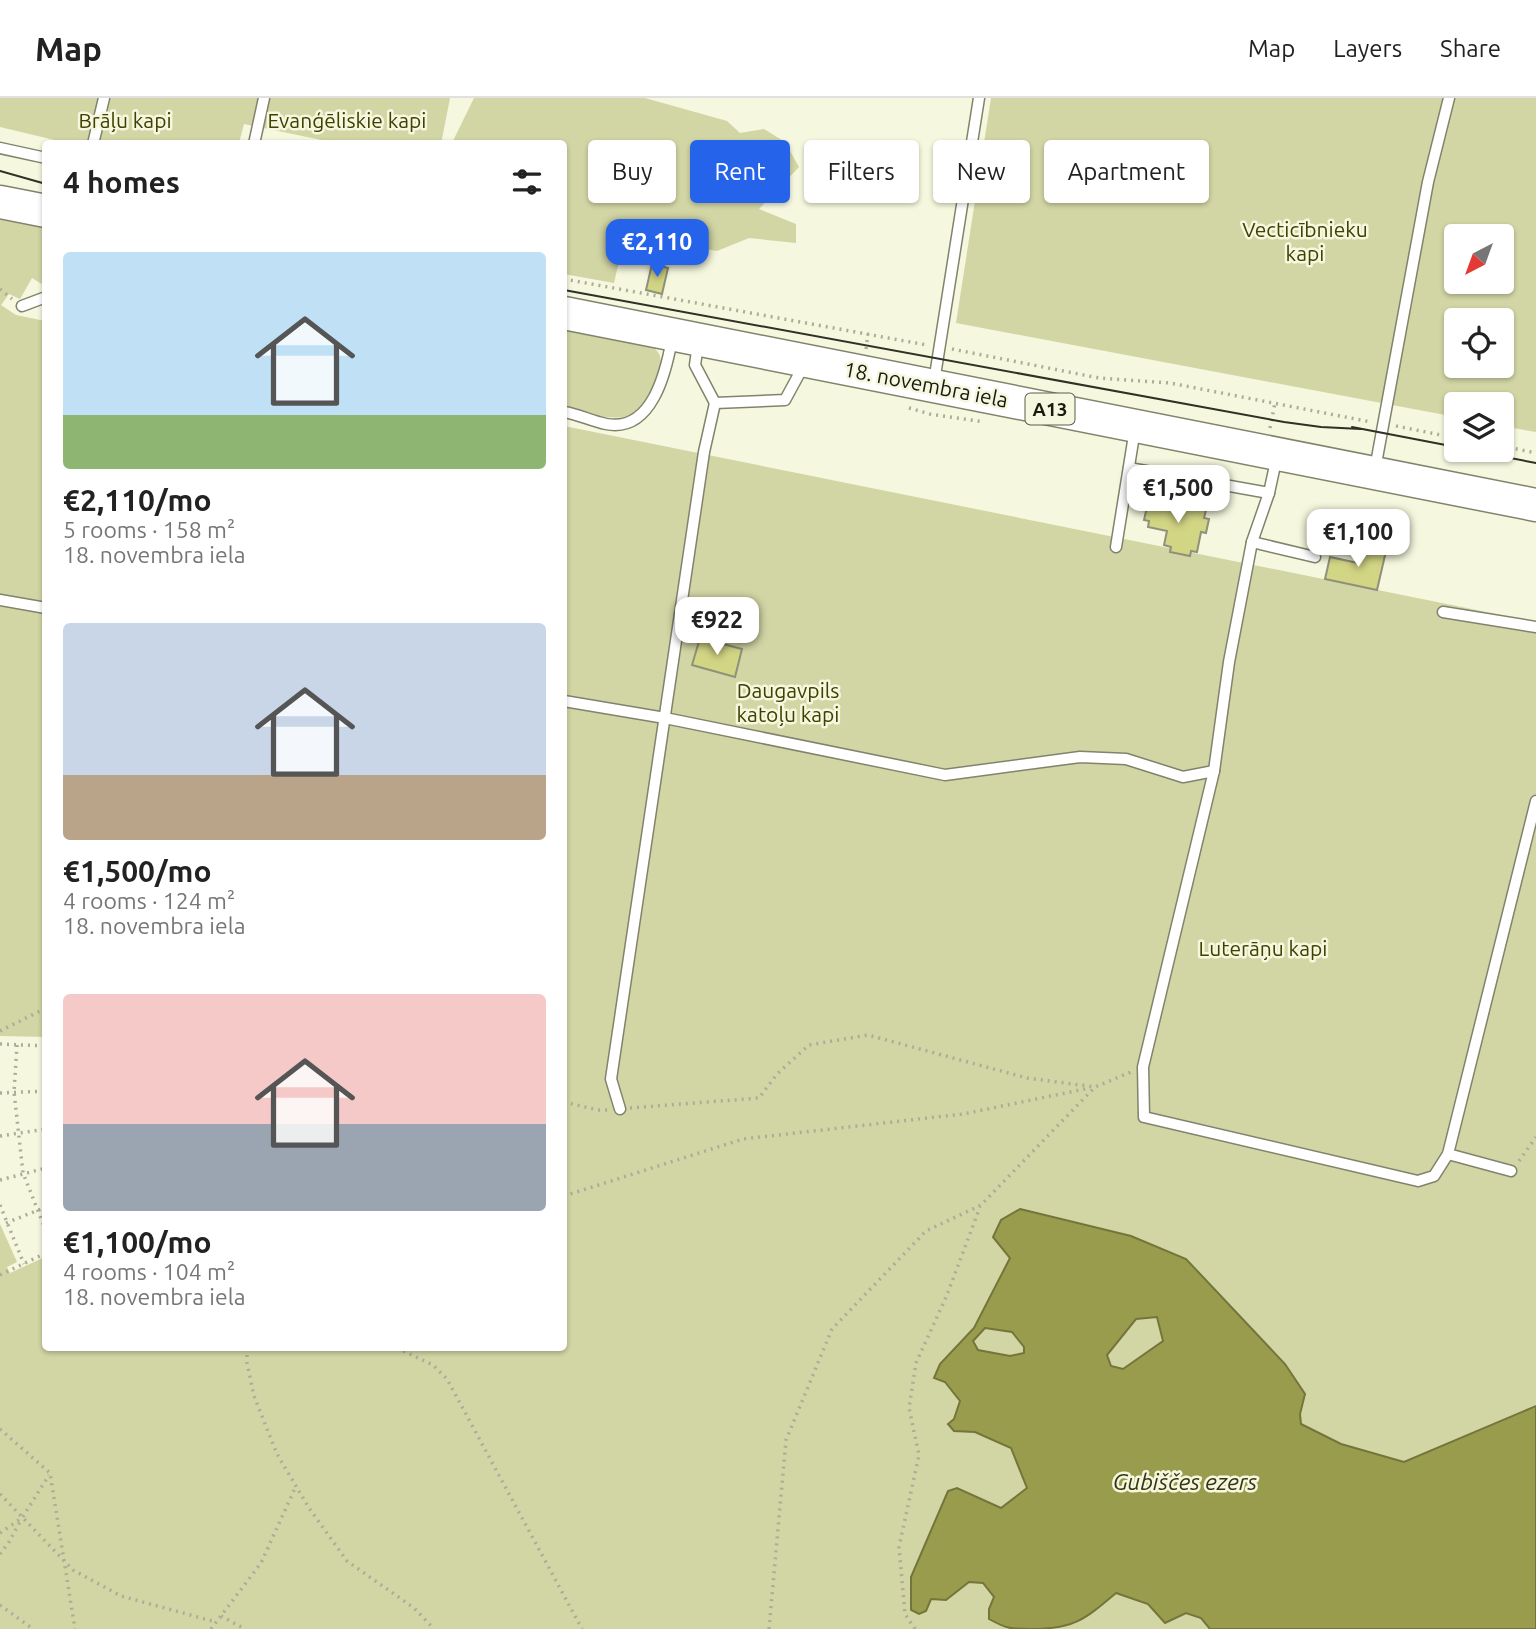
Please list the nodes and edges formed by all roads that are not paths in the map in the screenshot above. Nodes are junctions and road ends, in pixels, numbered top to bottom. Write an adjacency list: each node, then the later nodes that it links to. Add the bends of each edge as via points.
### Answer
1 (104, 98): 5 (lane)
2 (264, 98): 6 (lane)
3 (979, 98): 16 (lane)
4 (1449, 98): 22 (lane, via 1428,182)
5 (94, 140)
6 (255, 140)
7 (0, 148): 8 (lane)
8 (42, 157)
9 (0, 202): 10 (main road)
10 (42, 210)
11 (42, 298): 12 (lane)
12 (22, 306)
13 (567, 314): 14 (main road, 18. novembra iela / A13)
14 (686, 337): 15 (main road, 18. novembra iela / A13); 17 (lane); 18 (lane, via 649,406 631,423 608,425)
15 (807, 362): 16 (main road, 18. novembra iela / A13); 17 (lane, via 785,400)
16 (933, 386): 19 (main road, 18. novembra iela / A13)
17 (715, 402): 33 (lane)
18 (567, 413)
19 (1136, 425): 20 (main road, 18. novembra iela / A13); 21 (lane)
20 (1274, 441): 22 (main road, 18. novembra iela / A13); 23 (lane)
21 (1129, 468): 23 (lane); 26 (lane)
22 (1374, 473): 24 (main road, 18. novembra iela / A13)
23 (1269, 493): 25 (lane)
24 (1536, 505)
25 (1252, 542): 27 (lane); 34 (lane)
26 (1116, 547)
27 (1315, 557)
28 (0, 600): 29 (lane)
29 (42, 607)
30 (1443, 612): 31 (lane)
31 (1536, 627)
32 (567, 702): 33 (lane)
33 (664, 718): 34 (lane, via 945,775 1080,757 1126,759 1183,777); 36 (lane, via 611,1079)
34 (1214, 771): 37 (lane, via 1143,1067 1144,1117 1418,1181 1434,1176)
35 (1536, 800): 37 (lane)
36 (620, 1109)
37 (1448, 1154): 38 (lane)
38 (1511, 1171)

